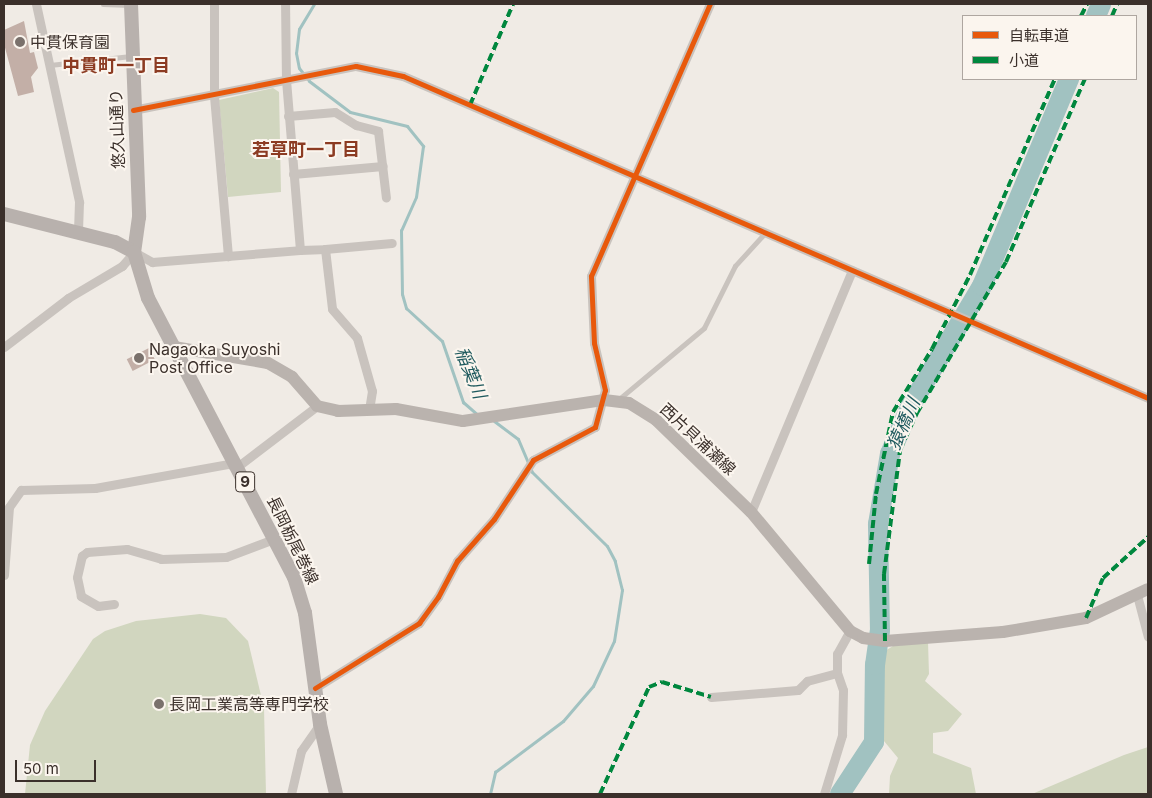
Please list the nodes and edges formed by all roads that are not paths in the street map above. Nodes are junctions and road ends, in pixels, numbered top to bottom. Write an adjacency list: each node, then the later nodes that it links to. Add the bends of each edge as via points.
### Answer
1 (36, 4): 8 (street)
2 (104, 4): 3 (lane)
3 (131, 4): 7 (main road, 悠久山通り / 9)
4 (214, 4): 10 (street)
5 (285, 4): 9 (street)
6 (710, 4): 15 (street)
7 (132, 55): 8 (lane); 11 (main road, 悠久山通り / 9)
8 (50, 65): 18 (street, via 78,202)
9 (286, 81): 10 (street); 12 (street); 15 (street, via 295,76 356,66 403,76)
10 (214, 96): 11 (street); 24 (street)
11 (133, 110): 23 (main road, 悠久山通り / 9, via 139,217)
12 (288, 116): 13 (street, via 335,112 356,125 378,131); 14 (street)
13 (382, 166): 14 (street); 16 (street)
14 (293, 174): 22 (street)
15 (634, 177): 19 (street); 29 (street, via 591,276 594,343)
16 (386, 198)
17 (4, 214): 18 (main road)
18 (78, 232): 23 (main road, via 115,242)
19 (765, 233): 25 (street); 30 (lane, via 736,266 704,328)
20 (392, 243): 21 (street)
21 (325, 249): 22 (street); 32 (street, via 332,309 357,338 372,391)
22 (300, 250): 24 (street)
23 (134, 252): 24 (street, via 152,262); 26 (street, via 122,266 68,298); 27 (main road, 長岡栃尾巻線 / 9, via 148,298)
24 (228, 256)
25 (852, 270): 28 (street); 34 (street)
26 (4, 347)
27 (174, 347): 31 (main road, via 268,363 292,377); 33 (main road, 長岡栃尾巻線 / 9)
28 (1148, 398)
29 (604, 400): 30 (main road, 西片貝浦瀬線); 32 (main road, 西片貝浦瀬線, via 463,421 396,409); 42 (street, via 591,431 545,452 525,468 494,519 457,561 438,597 419,623)
30 (618, 401): 34 (main road, 西片貝浦瀬線, via 638,407 656,420)
31 (316, 406): 32 (main road, 西片貝浦瀬線, via 338,411); 33 (street)
32 (369, 410)
33 (238, 467): 35 (main road, 長岡栃尾巻線 / 9); 36 (street, via 229,464 95,488 21,490 9,507)
34 (751, 512): 39 (main road, 西片貝浦瀬線)
35 (274, 539): 38 (street, via 226,557 162,559 127,549 87,552 82,556 77,577 81,596 98,606); 42 (main road, 長岡栃尾巻線 / 9, via 301,596)
36 (4, 575)
37 (1143, 592): 39 (main road, via 1086,618 1003,632 885,641 863,638); 40 (street)
38 (114, 604)
39 (850, 631): 41 (street, via 837,654)
40 (1148, 637)
41 (837, 673): 43 (street, via 807,681 798,690); 47 (street, via 843,690 842,735)
42 (315, 688): 44 (main road, 長岡栃尾巻線 / 9)
43 (712, 697)
44 (320, 724): 45 (street, via 301,751); 46 (main road, 長岡栃尾巻線 / 9)
45 (291, 794)
46 (336, 794)
47 (824, 794)

